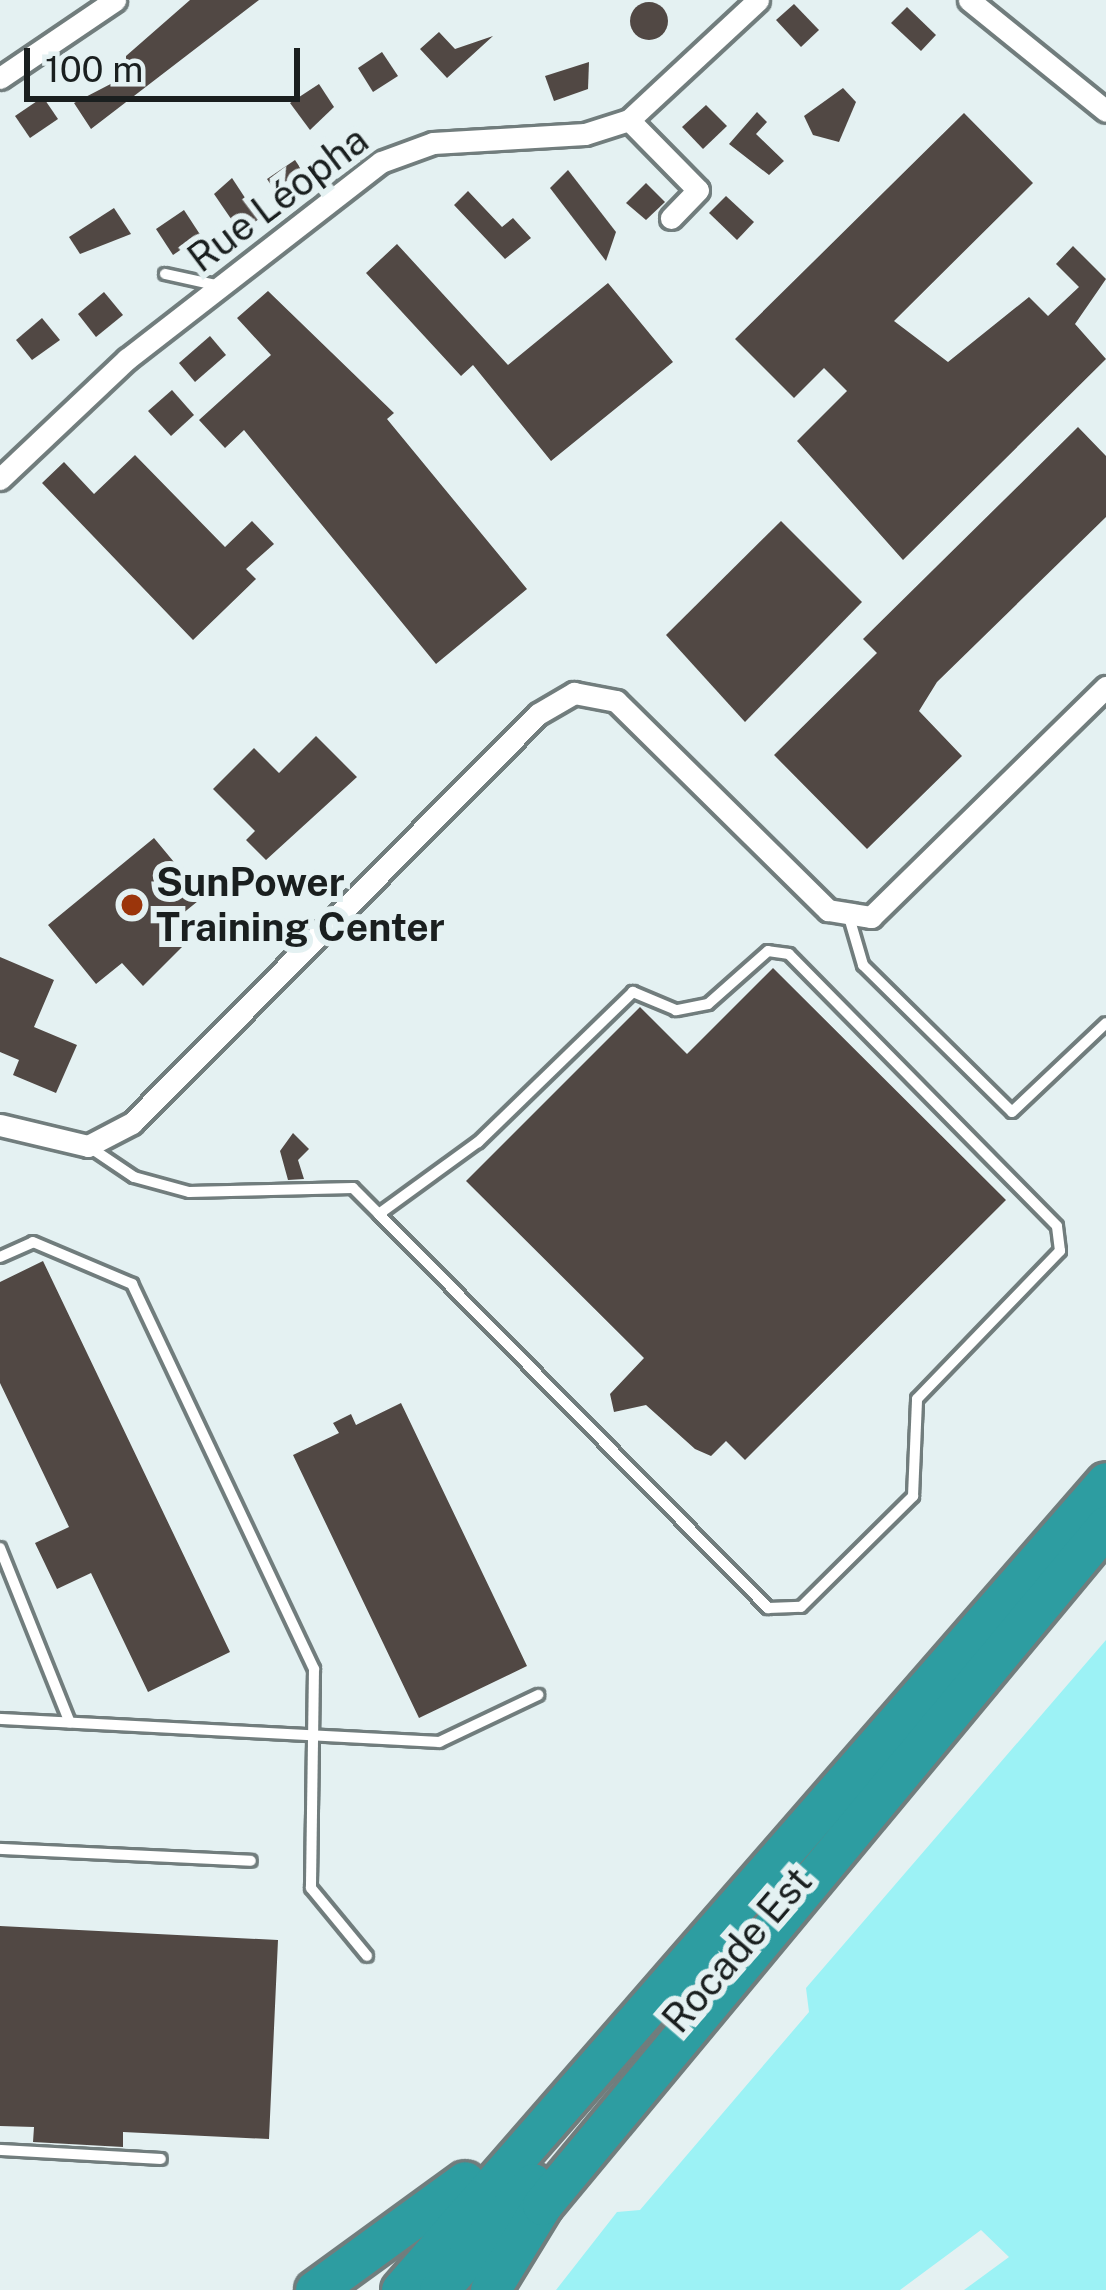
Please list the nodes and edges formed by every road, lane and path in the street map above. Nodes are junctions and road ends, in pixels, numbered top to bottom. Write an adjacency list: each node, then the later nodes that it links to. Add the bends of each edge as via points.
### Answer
1 (115, 0): 4 (street)
2 (758, 0): 6 (street)
3 (969, 0): 5 (street)
4 (0, 78)
5 (1106, 111)
6 (629, 119): 7 (street, via 698,190); 9 (street, Rue Léopha, via 406,150)
7 (671, 218)
8 (165, 274): 9 (lane)
9 (220, 286): 10 (street, Rue Léopha)
10 (0, 479)
11 (1106, 687): 12 (street, via 892,907)
12 (848, 917): 13 (lane, via 863,965 1012,1112); 15 (street, via 828,910 616,701 574,693 538,714 132,1123)
13 (1106, 1023)
14 (0, 1125): 15 (street)
15 (88, 1146): 16 (lane, via 134,1177 189,1192 353,1188)
16 (379, 1214): 16 (lane, via 768,1609 801,1607 913,1496 917,1399 1060,1251 1058,1226 789,954 768,951 708,1004 676,1010 633,992 478,1142)
17 (0, 1257): 25 (lane, via 33,1241 132,1284 314,1669)
18 (1106, 1482): 29 (highway, Rocade Est)
19 (1101, 1532): 21 (highway)
20 (0, 1548): 24 (lane)
21 (1036, 1611): 34 (highway, Rocade Est); 35 (highway, via 542,2205)
22 (538, 1694): 25 (lane, via 439,1742)
23 (0, 1719): 24 (lane)
24 (70, 1723): 25 (lane)
25 (313, 1737): 28 (lane, via 311,1888)
26 (0, 1849): 27 (lane)
27 (251, 1862)
28 (367, 1956)
29 (639, 2018): 32 (highway, via 598,2040 437,2211); 33 (highway, Rocade Est)
30 (0, 2150): 31 (lane)
31 (160, 2158)
32 (315, 2290)
33 (401, 2290)
34 (440, 2290)
35 (490, 2290)

